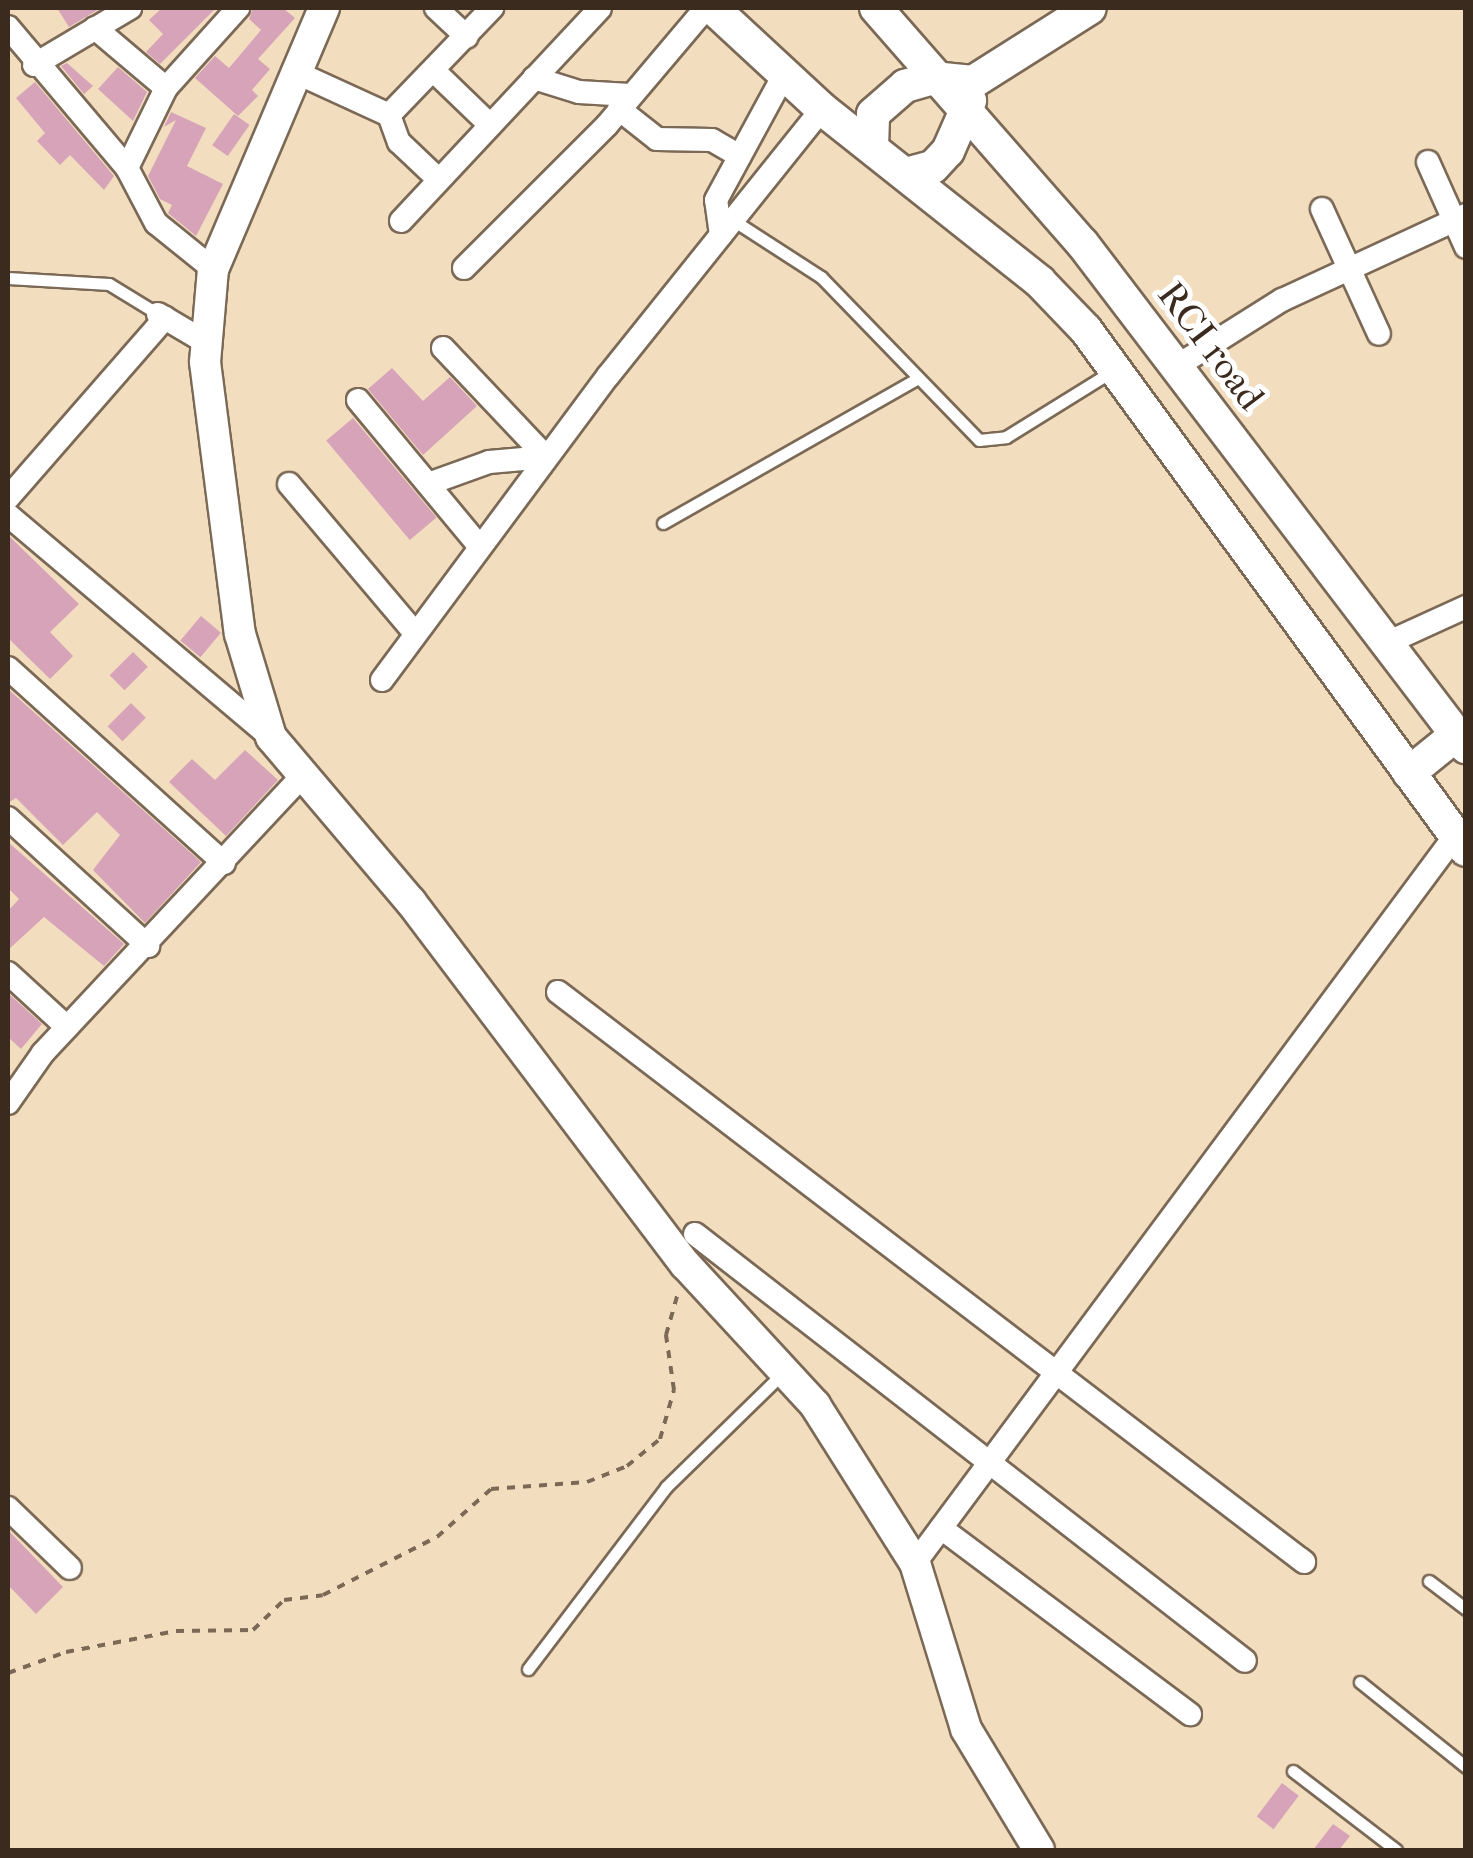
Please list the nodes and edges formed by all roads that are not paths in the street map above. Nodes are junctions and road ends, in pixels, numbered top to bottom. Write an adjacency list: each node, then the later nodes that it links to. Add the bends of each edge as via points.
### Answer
1 (130, 8): 11 (street)
2 (238, 8): 20 (street)
3 (324, 8): 14 (street)
4 (436, 8): 12 (street)
5 (492, 8): 12 (street)
6 (600, 8): 17 (street)
7 (710, 8): 16 (main road); 21 (street)
8 (876, 8): 18 (main road, RCI road)
9 (1090, 8): 19 (main road)
10 (8, 27): 13 (street)
11 (95, 28): 13 (street); 20 (street)
12 (467, 37): 15 (street)
13 (34, 65): 29 (street)
14 (293, 71): 23 (street); 38 (street)
15 (434, 71): 23 (street); 25 (street)
16 (784, 75): 22 (main road); 27 (street)
17 (534, 78): 21 (street); 25 (street)
18 (933, 78): 19 (main road); 24 (main road, RCI road); 26 (main road, via 886,98 873,114)
19 (973, 82): 24 (main road)
20 (166, 88): 29 (street)
21 (625, 101): 27 (street, via 657,139 712,140); 37 (street)
22 (822, 109): 26 (main road); 35 (street)
23 (389, 116): 31 (street, via 399,142)
24 (968, 117): 30 (main road, via 933,167); 45 (main road, RCI road, via 1082,243)
25 (490, 125): 31 (street)
26 (872, 147): 30 (main road)
27 (740, 156): 35 (street, via 716,200)
28 (1428, 162): 33 (street)
29 (127, 168): 38 (street, via 156,223)
30 (906, 174): 46 (main road, via 1040,282)
31 (439, 180): 34 (street)
32 (1322, 209): 39 (street)
33 (1460, 218): 36 (street); 39 (street)
34 (400, 221)
35 (727, 228): 47 (lane, via 821,277); 49 (street)
36 (1466, 246)
37 (464, 268)
38 (213, 269): 43 (street)
39 (1350, 269): 42 (street); 45 (street, via 1282,300)
40 (8, 278): 41 (lane, via 110,284)
41 (161, 316): 43 (street); 52 (street)
42 (1379, 334)
43 (206, 343): 61 (street, via 240,634)
44 (443, 348): 49 (street)
45 (1177, 366): 58 (main road, RCI road)
46 (1115, 370): 47 (lane, via 992,440 968,435); 63 (main road)
47 (916, 379): 54 (lane)
48 (358, 400): 51 (street)
49 (546, 457): 51 (street, via 489,462); 55 (street)
50 (290, 484): 57 (street)
51 (428, 484): 55 (street)
52 (8, 498)
53 (8, 515): 61 (street)
54 (662, 522)
55 (479, 546): 57 (street)
56 (1466, 607): 58 (street)
57 (416, 634): 60 (street)
58 (1388, 643): 62 (main road, RCI road)
59 (8, 668): 67 (street)
60 (382, 680)
61 (270, 737): 64 (street)
62 (1461, 741): 63 (main road)
63 (1409, 772): 66 (main road)
64 (305, 774): 67 (street); 74 (street, via 411,902 686,1265)
65 (8, 818): 68 (street)
66 (1460, 843): 75 (street)
67 (224, 863): 68 (street)
68 (148, 946): 71 (street)
69 (8, 972): 71 (street)
70 (558, 992): 75 (street)
71 (67, 1028): 72 (street)
72 (8, 1103)
73 (695, 1234): 76 (street)
74 (784, 1372): 80 (street, via 814,1405); 85 (lane, via 666,1487)
75 (1056, 1372): 76 (street); 79 (street)
76 (990, 1462): 78 (street); 84 (street)
77 (8, 1508): 81 (street)
78 (941, 1528): 80 (street); 87 (street)
79 (1304, 1562)
80 (915, 1563): 90 (street, via 966,1729)
81 (70, 1568)
82 (1430, 1581): 83 (lane)
83 (1466, 1609)
84 (1246, 1662)
85 (528, 1670)
86 (1360, 1682): 88 (lane)
87 (1190, 1714)
88 (1466, 1767)
89 (1293, 1771): 91 (lane)
90 (1039, 1850)
91 (1396, 1850)

